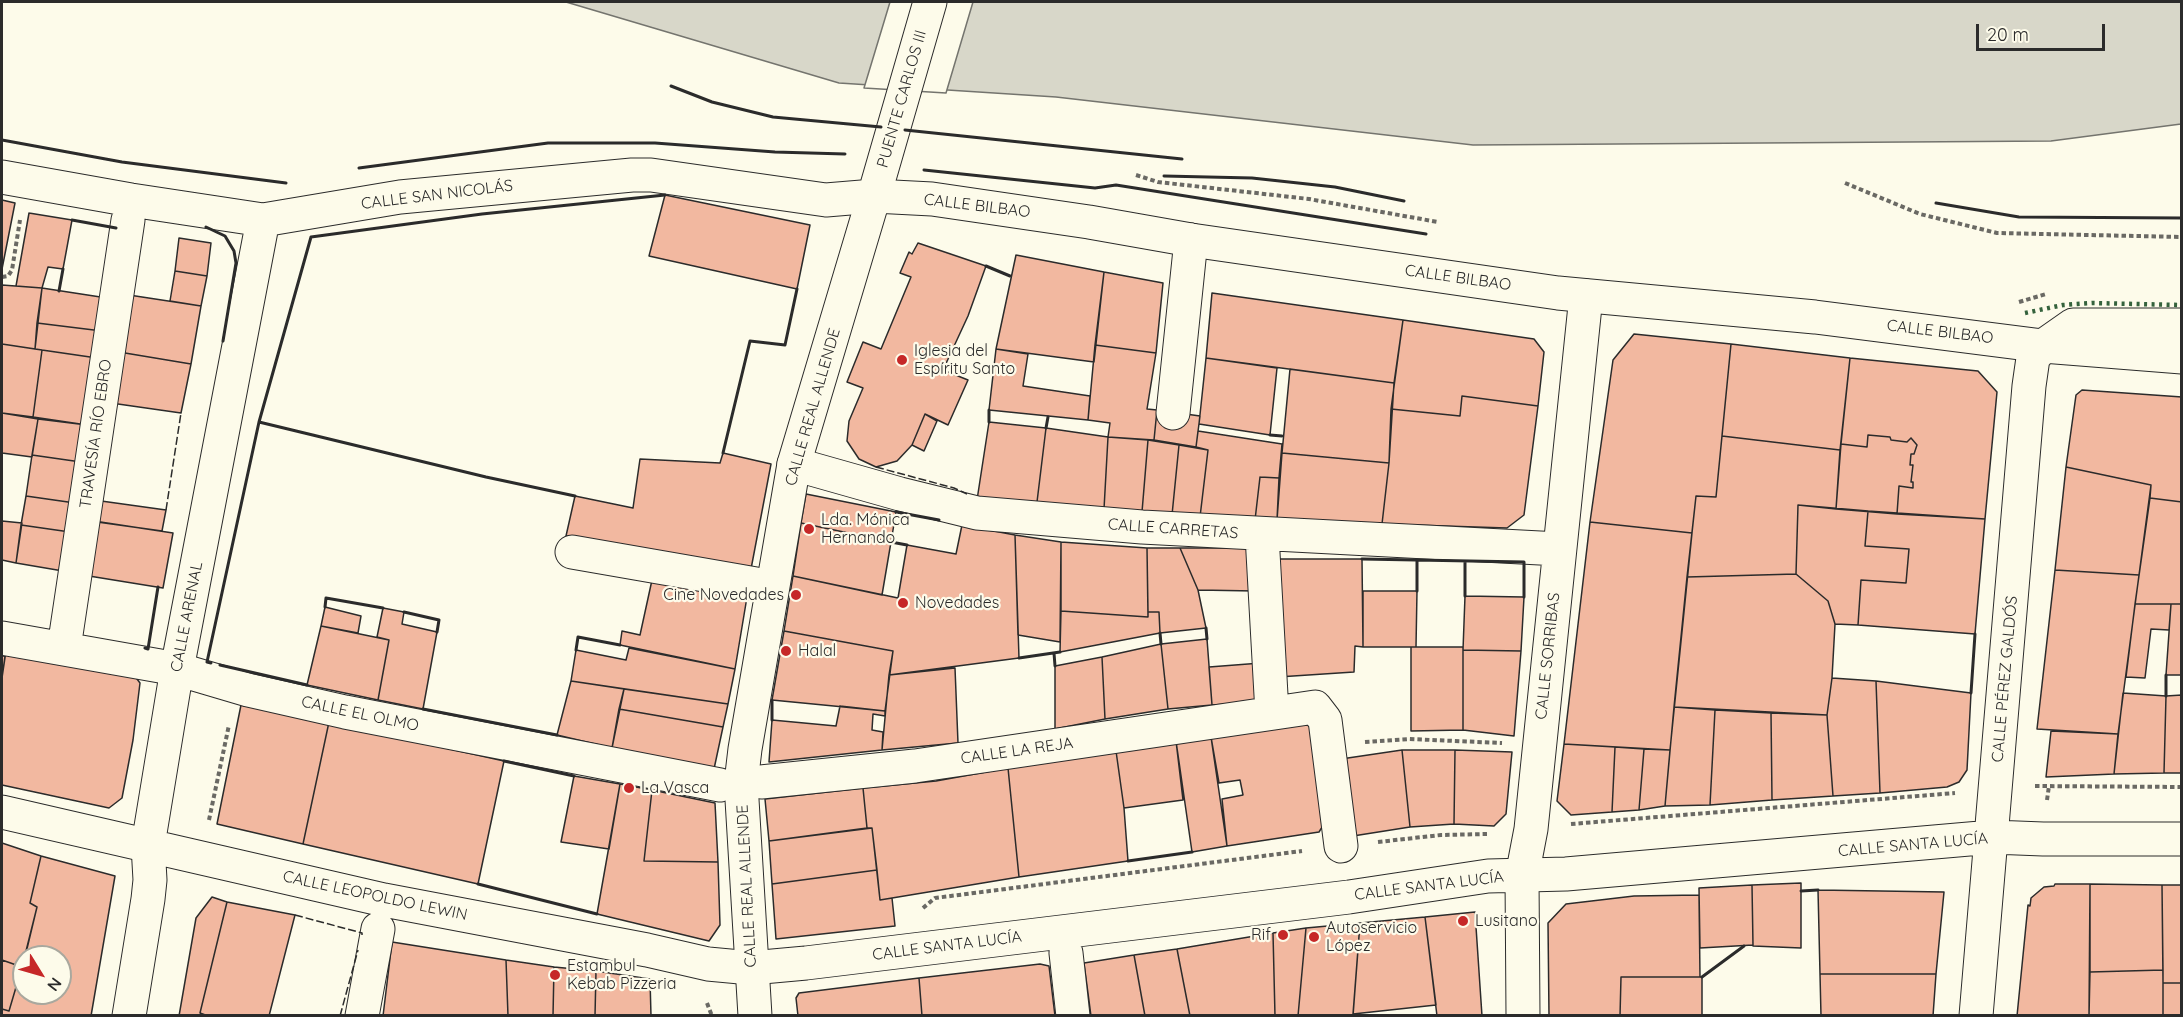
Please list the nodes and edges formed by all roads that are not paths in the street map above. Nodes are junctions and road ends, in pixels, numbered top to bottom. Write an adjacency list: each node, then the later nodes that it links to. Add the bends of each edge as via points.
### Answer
1 (930, 2): 3 (street, PUENTE CARLOS III)
2 (2, 177): 5 (street, CALLE SAN NICOLÁS)
3 (874, 196): 5 (street, CALLE SAN NICOLÁS, via 826,200 632,175 400,197); 6 (street, CALLE BILBAO, via 932,199); 12 (street, CALLE REAL ALLENDE)
4 (128, 220): 18 (street, TRAVESÍA RÍO EBRO)
5 (263, 220): 19 (street, CALLE ARENAL)
6 (1191, 240): 7 (street, CALLE BILBAO); 11 (street)
7 (1586, 296): 9 (street, CALLE BILBAO, via 1815,317); 14 (street, CALLE SORRIBAS)
8 (2181, 326): 9 (street, via 2073,326)
9 (2043, 346): 10 (street, CALLE BILBAO); 24 (street, CALLE PÉREZ GALDÓS, via 2033,358 2029,386)
10 (2181, 357)
11 (1173, 413)
12 (794, 464): 13 (street, CALLE CARRETAS, via 977,513); 31 (street, CALLE REAL ALLENDE, via 741,783)
13 (1262, 535): 14 (street, CALLE CARRETAS); 20 (street)
14 (1559, 549): 28 (street, CALLE SORRIBAS, via 1531,829)
15 (572, 552): 16 (street)
16 (756, 584)
17 (2, 638): 18 (street, CALLE EL OLMO)
18 (64, 648): 19 (street, CALLE EL OLMO)
19 (177, 669): 22 (street, CALLE EL OLMO, via 236,687 356,714); 26 (street, CALLE ARENAL)
20 (1272, 713): 21 (street, CALLE LA REJA, via 915,766); 27 (street, CALLE LA REJA, via 1315,707 1325,720)
21 (761, 782)
22 (720, 784)
23 (2, 812): 26 (street, CALLE LEOPOLDO LEWIN)
24 (1992, 837): 25 (street, CALLE SANTA LUCÍA); 28 (street, CALLE SANTA LUCÍA); 37 (street, CALLE PÉREZ GALDÓS)
25 (2181, 839)
26 (148, 845): 31 (street, CALLE LEOPOLDO LEWIN, via 384,900 708,964); 32 (street, CALLE ARENAL, via 150,880)
27 (1341, 846)
28 (1522, 876): 31 (street, CALLE SANTA LUCÍA, via 1488,876 1349,897); 36 (street, CALLE SORRIBAS)
29 (378, 929): 33 (street)
30 (1066, 953): 35 (street)
31 (752, 968): 34 (street, CALLE REAL ALLENDE)
32 (129, 1016)
33 (362, 1016)
34 (755, 1016)
35 (1073, 1016)
36 (1523, 1016)
37 (1977, 1016)

